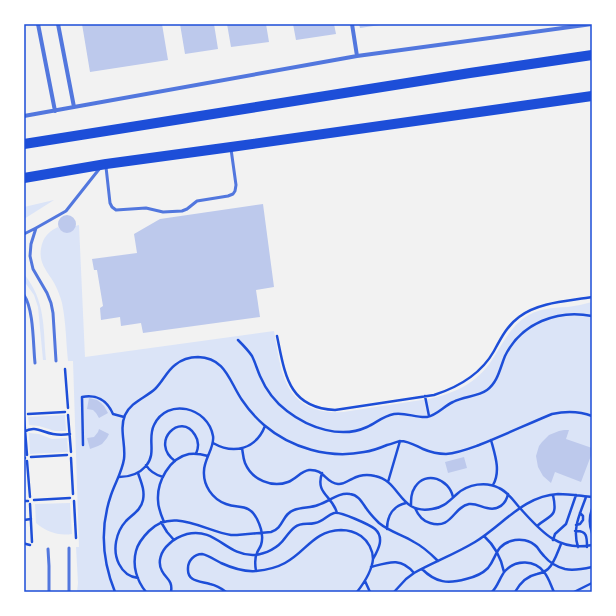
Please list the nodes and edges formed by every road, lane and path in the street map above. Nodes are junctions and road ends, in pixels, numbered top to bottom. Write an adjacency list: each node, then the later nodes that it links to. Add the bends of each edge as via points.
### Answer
1 (38, 24): 9 (street)
2 (58, 24): 8 (street)
3 (352, 24): 6 (street)
4 (592, 24): 6 (street)
5 (592, 55): 11 (main road)
6 (357, 56): 8 (street)
7 (592, 96): 12 (main road)
8 (74, 107): 9 (street)
9 (55, 111): 10 (street)
10 (24, 116)
11 (24, 144)
12 (231, 147): 13 (main road); 13 (lane, via 236,185 233,194 197,201 182,211 163,212 146,208 116,210 110,203)
13 (104, 164): 14 (main road); 15 (lane, via 66,211)
14 (24, 178)
15 (36, 228): 16 (lane); 22 (lane, via 30,256 33,269 51,303)
16 (24, 234)
17 (24, 296): 23 (lane, via 31,314)
18 (592, 297): 25 (path, via 548,304 519,316 505,331 487,362 468,380 446,391)
19 (592, 316): 30 (path, via 561,315 533,325 511,346 497,378 490,387 481,393 453,401)
20 (277, 336): 25 (path, via 288,380 297,394 311,405 335,410)
21 (238, 340): 30 (path, via 252,356 270,395 286,411 306,423 344,432 367,427 392,414)
22 (56, 361)
23 (35, 363)
24 (65, 370): 26 (path)
25 (425, 396): 30 (path)
26 (68, 408)
27 (65, 412): 28 (path)
28 (28, 414)
29 (68, 415): 36 (path)
30 (429, 416)
31 (592, 416): 37 (path, via 571,411 557,413)
32 (24, 417): 35 (path)
33 (124, 418): 34 (path, via 130,406 155,389 176,364 196,357 222,367 242,401); 40 (path, via 113,414 103,400 93,396 82,396); 54 (path, via 122,430 125,448)
34 (266, 426): 38 (path, via 287,441 325,453 364,452); 41 (path, via 259,438)
35 (25, 432): 36 (path, via 35,428 52,434); 46 (path)
36 (70, 434): 42 (path)
37 (491, 440): 38 (path, via 446,454 430,452); 57 (path, via 497,467)
38 (400, 441): 56 (path)
39 (213, 443): 41 (path, via 227,449); 45 (path); 51 (path, via 211,430 201,416 184,408 172,410 162,415 154,425 151,437 152,452)
40 (83, 445)
41 (242, 448): 53 (path, via 245,463 260,480 274,484 289,481 307,470)
42 (71, 452)
43 (196, 454): 45 (path); 50 (path, via 186,455); 50 (path, via 198,446 194,434 187,428 178,427 167,435 165,445 168,454)
44 (67, 455): 47 (path)
45 (208, 456): 85 (path, via 204,478 209,490 224,503 250,510 256,516)
46 (25, 457)
47 (31, 457)
48 (71, 458): 58 (path)
49 (27, 461): 62 (path)
50 (175, 461): 55 (path)
51 (146, 466): 52 (path); 55 (path)
52 (138, 473): 54 (path); 112 (path, via 144,499 139,509 120,530 116,548 117,560 123,570)
53 (322, 473): 56 (path, via 336,484 344,484 365,475 380,477); 68 (path, via 321,488)
54 (119, 476): 117 (path, via 108,505 104,531 107,570)
55 (163, 477): 80 (path, via 158,500)
56 (388, 482): 70 (path)
57 (493, 485): 59 (path); 66 (path, via 480,484 468,487)
58 (73, 494)
59 (508, 494): 73 (path); 74 (path, via 505,502 497,508 469,504 442,523 428,522)
60 (553, 495): 61 (path); 73 (path, via 536,499); 82 (path, via 555,506 552,514)
61 (576, 495): 63 (path); 90 (path, via 566,524 555,534)
62 (30, 497)
63 (586, 497): 64 (path); 77 (path)
64 (592, 497)
65 (70, 498): 67 (path)
66 (453, 498): 72 (path, via 444,482 426,479 415,487 411,496); 74 (path, via 438,508)
67 (34, 500)
68 (331, 500): 76 (path); 83 (path, via 344,494 357,497); 85 (path, via 314,507 292,510 278,529)
69 (74, 501): 88 (path)
70 (407, 503): 72 (path); 83 (path, via 393,510 388,518)
71 (30, 504): 78 (path)
72 (411, 506): 74 (path)
73 (520, 507): 82 (path); 87 (path)
74 (415, 508)
75 (592, 509): 86 (path)
76 (337, 513): 101 (path, via 316,523 298,525 278,546); 102 (path, via 377,531 381,540)
77 (580, 513): 81 (path); 81 (path, via 583,520)
78 (31, 519): 79 (path); 91 (path)
79 (24, 520)
80 (162, 522): 85 (path, via 180,520 231,535); 89 (path, via 166,532); 112 (path, via 151,529 139,544 135,558)
81 (576, 525): 84 (path)
82 (536, 526): 90 (path)
83 (387, 529): 103 (path, via 422,546)
84 (575, 531): 95 (path, via 581,531 586,535); 97 (path)
85 (262, 533): 101 (path)
86 (592, 533)
87 (484, 536): 100 (path); 103 (path)
88 (76, 538)
89 (174, 540): 101 (path, via 189,534 206,534 241,554); 119 (path, via 165,547 159,561 161,570 170,580)
90 (553, 540): 93 (path)
91 (32, 542)
92 (24, 543): 94 (path)
93 (561, 544): 97 (path); 104 (path)
94 (30, 545)
95 (587, 546): 96 (path); 97 (path)
96 (592, 546)
97 (578, 547)
98 (69, 548): 116 (lane)
99 (48, 549): 115 (lane)
100 (497, 551): 104 (path, via 507,543 525,540 536,546); 107 (path, via 484,572 457,582 438,580); 109 (path)
101 (256, 555): 108 (path)
102 (373, 559): 105 (path); 108 (path, via 369,544 364,538 351,531 335,531 312,540 284,564)
103 (438, 561): 107 (path)
104 (552, 563): 106 (path, via 573,570); 110 (path)
105 (371, 567): 111 (path, via 388,562 400,562); 113 (path)
106 (592, 567)
107 (422, 569): 111 (path)
108 (256, 571): 120 (path, via 232,568 202,554 192,559 188,569 192,579 217,586)
109 (504, 572): 110 (path, via 513,565 527,563); 124 (path)
110 (544, 572): 125 (path, via 526,579); 126 (path)
111 (414, 573): 123 (path)
112 (138, 578): 118 (path)
113 (365, 581): 121 (path); 122 (path)
114 (592, 583): 127 (path)
115 (48, 592)
116 (69, 592)
117 (115, 592)
118 (146, 592)
119 (171, 592)
120 (226, 592)
121 (357, 592)
122 (370, 592)
123 (394, 592)
124 (492, 592)
125 (515, 592)
126 (554, 592)
127 (574, 592)

